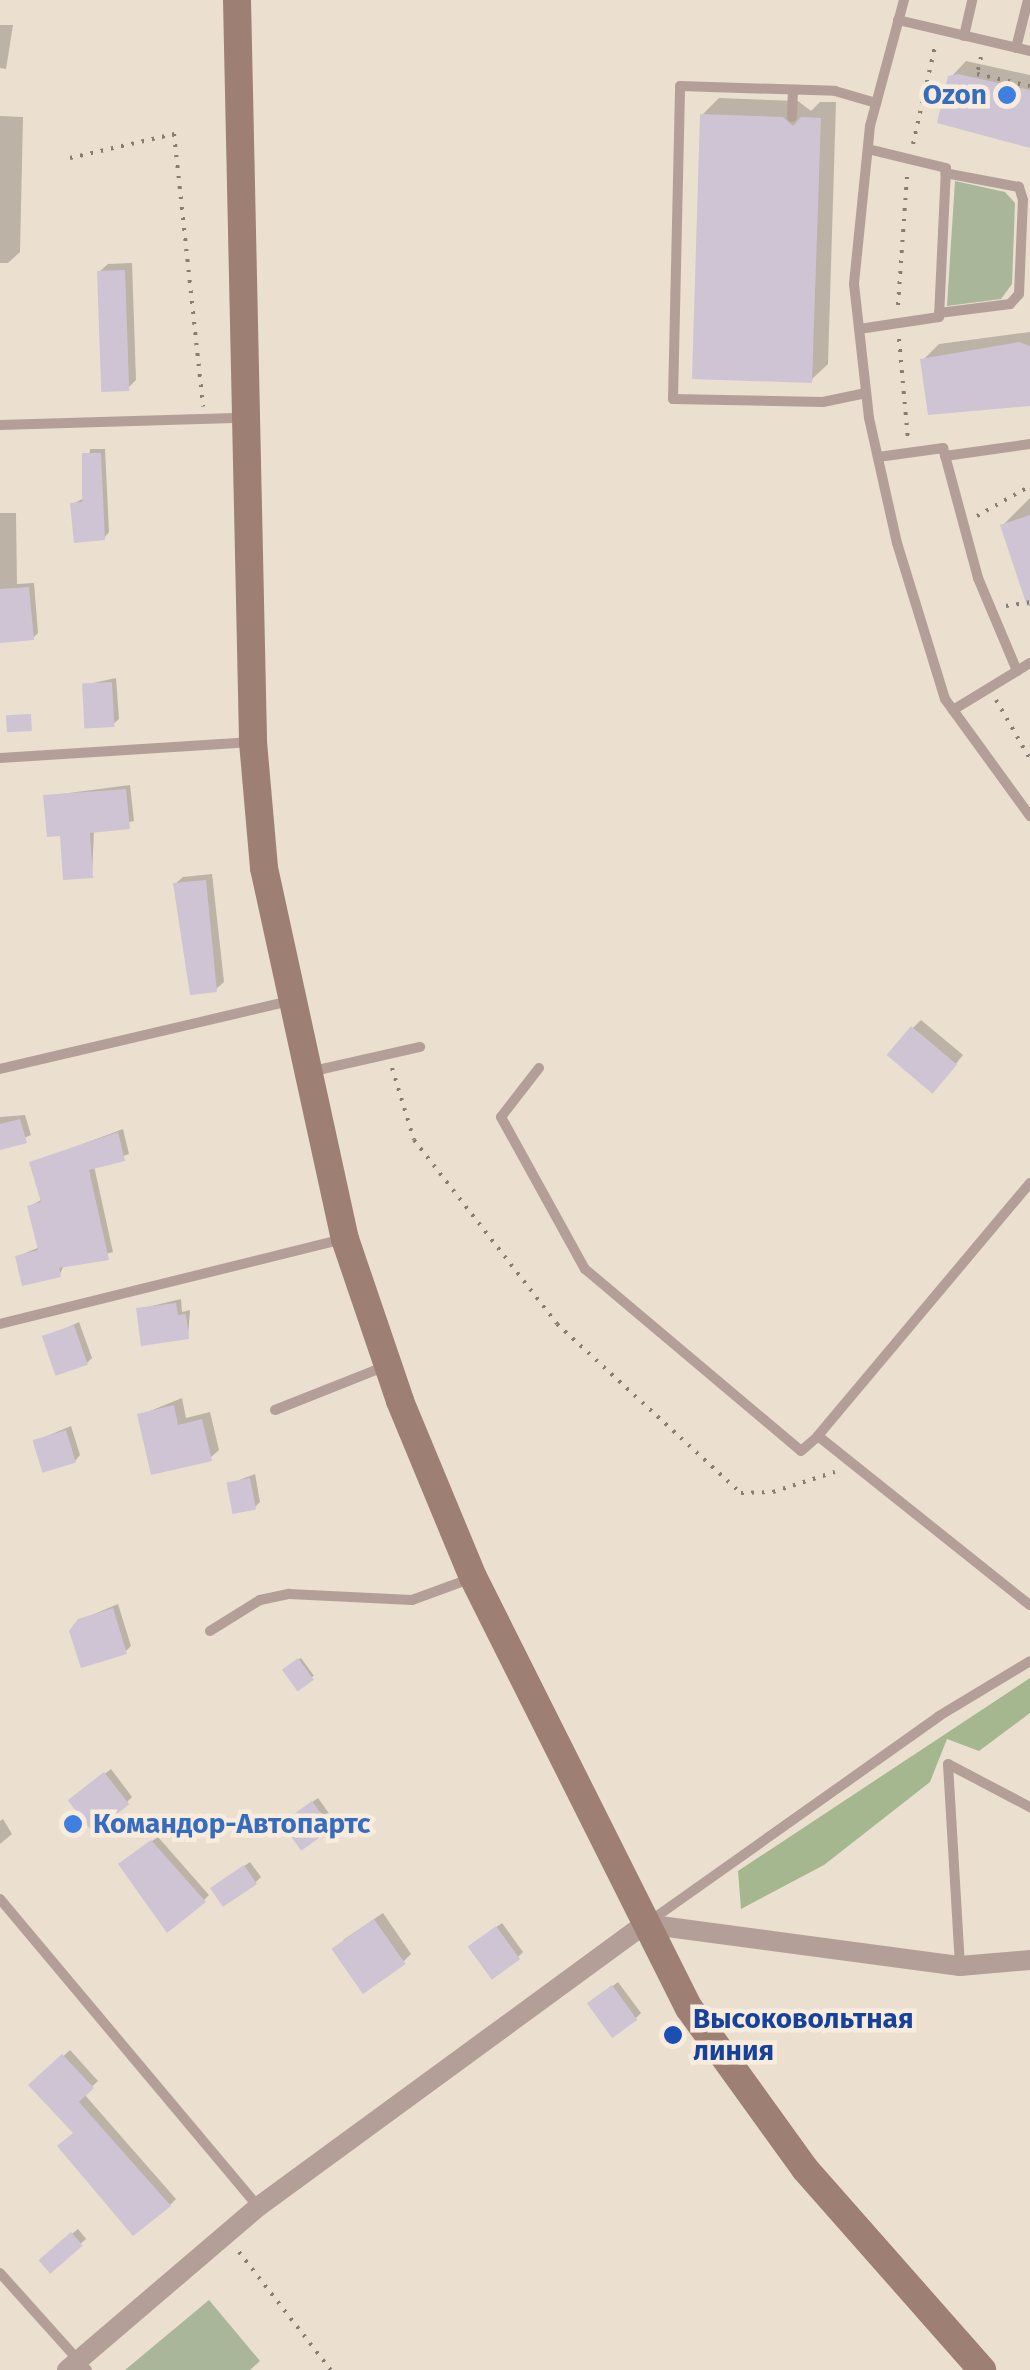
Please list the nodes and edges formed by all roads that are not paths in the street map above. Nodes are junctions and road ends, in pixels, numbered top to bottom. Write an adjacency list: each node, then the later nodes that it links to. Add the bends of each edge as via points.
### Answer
1 (237, 0): 17 (main road)
2 (904, 0): 5 (lane)
3 (972, 0): 6 (lane)
4 (1028, 0): 7 (lane)
5 (898, 20): 6 (lane); 10 (lane)
6 (964, 36): 7 (lane)
7 (1016, 48): 8 (lane)
8 (1030, 51)
9 (794, 90): 10 (lane, via 836,91); 11 (lane); 16 (lane, via 680,86 673,398 823,402)
10 (876, 103): 12 (lane)
11 (792, 117)
12 (868, 149): 13 (lane); 15 (lane, via 854,284)
13 (945, 173): 14 (lane); 14 (lane, via 1018,187 1023,200 1018,294 1010,304)
14 (939, 313): 15 (lane)
15 (859, 329): 16 (lane)
16 (866, 393): 21 (lane)
17 (244, 418): 18 (lane); 25 (main road)
18 (0, 425)
19 (1030, 444): 20 (lane)
20 (945, 456): 21 (lane, via 943,448); 23 (lane, via 978,578)
21 (878, 457): 24 (lane, via 897,543)
22 (1030, 663): 23 (lane)
23 (1017, 671): 24 (lane)
24 (953, 710): 27 (lane)
25 (253, 742): 26 (lane); 28 (main road, via 264,868)
26 (0, 758)
27 (1030, 816)
28 (290, 1001): 31 (lane); 32 (main road)
29 (420, 1047): 32 (lane)
30 (539, 1068): 38 (lane, via 501,1116 585,1269 801,1451)
31 (0, 1069)
32 (306, 1073): 34 (main road)
33 (1030, 1183): 38 (lane)
34 (345, 1239): 35 (lane); 36 (main road)
35 (0, 1324)
36 (387, 1365): 37 (lane); 39 (main road)
37 (275, 1410)
38 (818, 1436): 40 (lane)
39 (473, 1577): 41 (lane, via 412,1600 289,1594 260,1600); 45 (main road)
40 (1030, 1605)
41 (210, 1632)
42 (1030, 1661): 45 (lane, via 940,1716)
43 (1030, 1807): 47 (lane, via 948,1764)
44 (0, 1899): 48 (lane)
45 (645, 1924): 47 (street); 48 (street); 51 (main road, via 745,2092)
46 (1030, 1960): 47 (street)
47 (960, 1966)
48 (258, 2206): 50 (street)
49 (0, 2273): 50 (lane)
50 (78, 2366)
51 (982, 2370)

